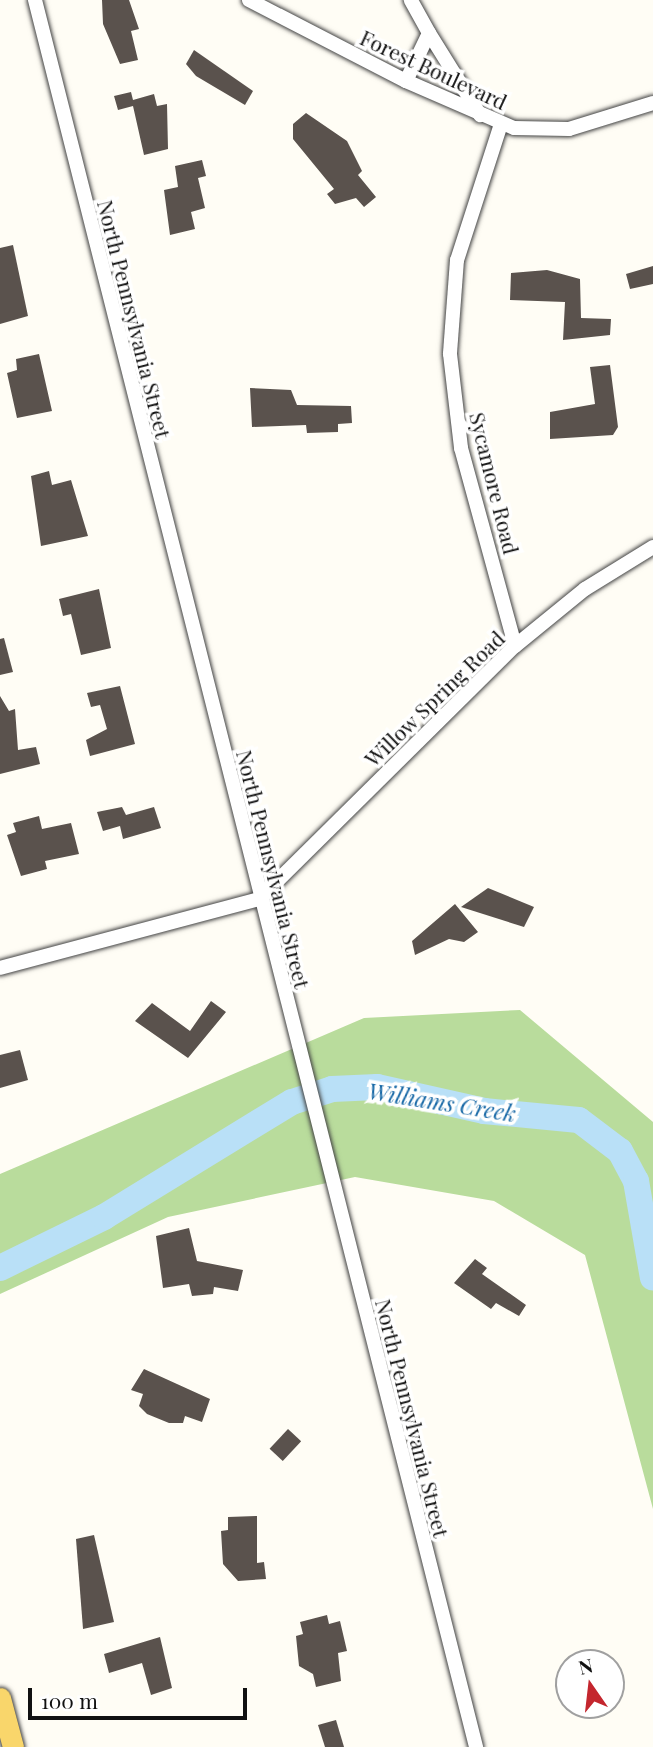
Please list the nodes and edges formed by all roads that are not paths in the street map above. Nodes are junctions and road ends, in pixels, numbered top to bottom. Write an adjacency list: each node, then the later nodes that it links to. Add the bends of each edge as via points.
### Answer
1 (35, 0): 11 (street, North Pennsylvania Street)
2 (249, 0): 5 (street, Forest Boulevard)
3 (411, 0): 4 (street)
4 (429, 33): 5 (street); 7 (street)
5 (406, 81): 7 (street, Forest Boulevard)
6 (653, 103): 8 (street, Forest Boulevard, via 557,131)
7 (482, 117): 8 (street, Forest Boulevard)
8 (501, 124): 10 (street, Sycamore Road, via 457,260 450,354 461,448)
9 (653, 547): 10 (street, Willow Spring Road, via 585,589)
10 (516, 646): 11 (street, Willow Spring Road)
11 (259, 899): 12 (street); 15 (street, North Pennsylvania Street)
12 (0, 968)
13 (0, 1698): 14 (main road)
14 (13, 1747)
15 (476, 1747)

